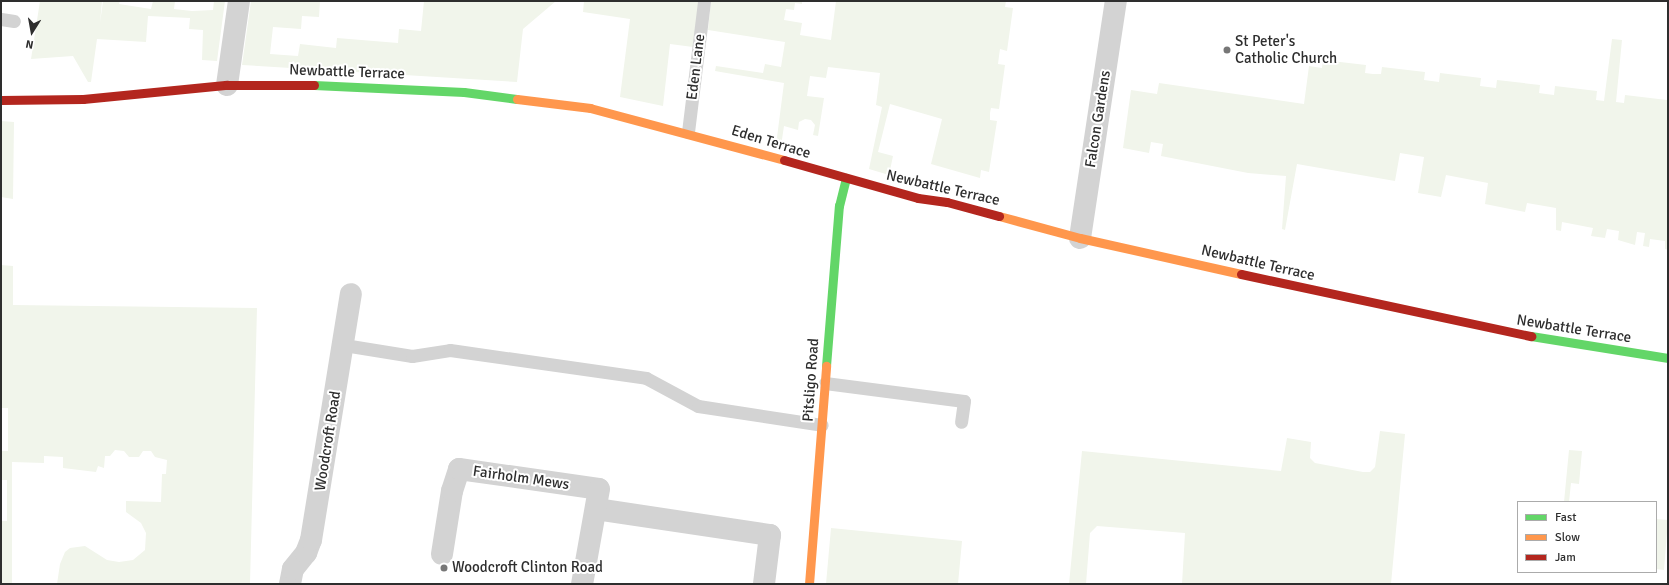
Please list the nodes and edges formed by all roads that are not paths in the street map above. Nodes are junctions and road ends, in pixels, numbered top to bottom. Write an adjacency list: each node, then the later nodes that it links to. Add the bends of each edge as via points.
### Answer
1 (239, 1): 6 (street)
2 (704, 1): 8 (lane, Eden Lane)
3 (1116, 1): 10 (street, Falcon Gardens)
4 (1, 20): 5 (lane)
5 (14, 21)
6 (227, 85): 7 (street, Newbattle Terrace, via 83,99); 8 (street, Newbattle Terrace, via 347,85 464,92 590,108)
7 (1, 100)
8 (688, 132): 9 (street, Eden Terrace)
9 (846, 178): 10 (street, Newbattle Terrace); 14 (street, Pitsligo Road, via 839,206)
10 (1080, 238): 13 (street, Newbattle Terrace, via 1506,332)
11 (351, 294): 12 (street, Woodcroft Road)
12 (344, 345): 16 (lane, via 412,356 450,350 646,378 698,406); 19 (street, Woodcroft Road, via 311,540 306,553 293,569)
13 (1668, 358)
14 (825, 383): 15 (lane, via 964,401); 16 (street, Pitsligo Road)
15 (961, 422)
16 (822, 425): 22 (street, Pitsligo Road)
17 (596, 509): 18 (street, Fairholm Mews, via 599,489 459,470 452,492); 20 (street, Fairholm Mews); 21 (street, via 770,535)
18 (442, 554)
19 (290, 584)
20 (582, 584)
21 (764, 584)
22 (809, 584)

